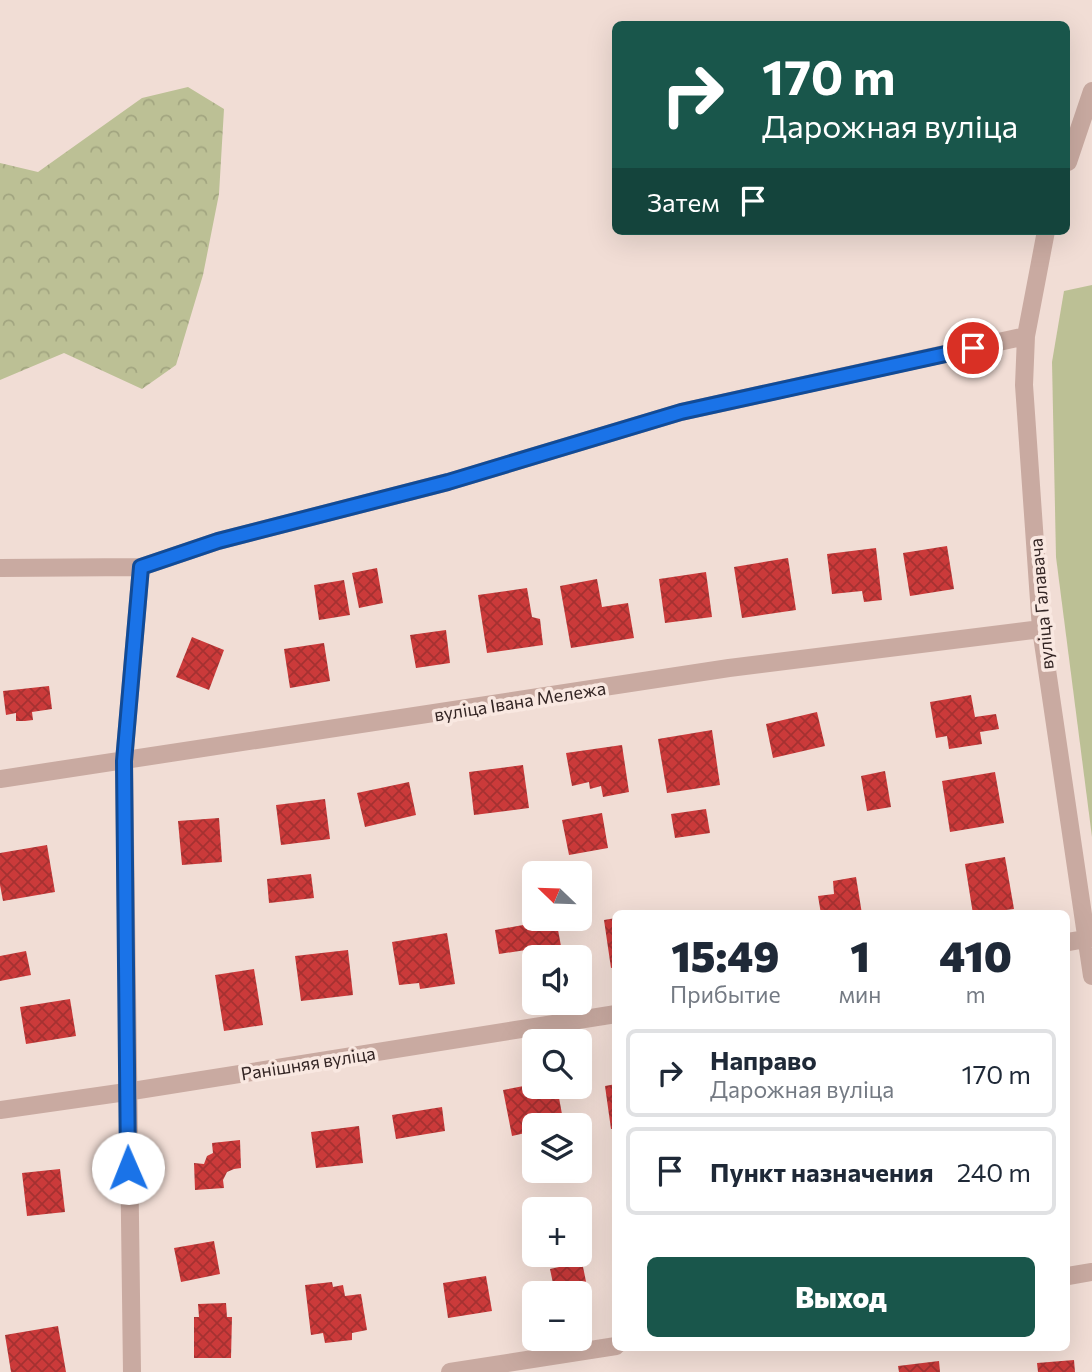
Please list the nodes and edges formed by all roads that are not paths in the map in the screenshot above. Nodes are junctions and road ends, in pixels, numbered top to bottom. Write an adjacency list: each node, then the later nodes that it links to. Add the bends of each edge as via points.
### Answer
1 (1092, 91): 2 (street)
2 (1070, 156)
3 (1045, 235): 4 (street, вуліца Галавача)
4 (1026, 336): 5 (street, via 681,412 448,482 218,541); 7 (street, вуліца Галавача, via 1024,385)
5 (141, 567): 6 (street); 8 (street)
6 (0, 568)
7 (1041, 629): 8 (street, вуліца Івана Мележа, via 729,668); 10 (street, вуліца Галавача)
8 (124, 761): 9 (street, вуліца Івана Мележа); 14 (street)
9 (0, 779)
10 (1090, 938): 11 (street); 12 (street, вуліца Галавача)
11 (1070, 942)
12 (1092, 976)
13 (612, 1015): 14 (street, Ранішняя вуліца)
14 (126, 1092): 15 (street, Ранішняя вуліца); 19 (street)
15 (0, 1110)
16 (1092, 1272): 17 (street)
17 (1070, 1276)
18 (612, 1347): 20 (street)
19 (131, 1372)
20 (450, 1372)

